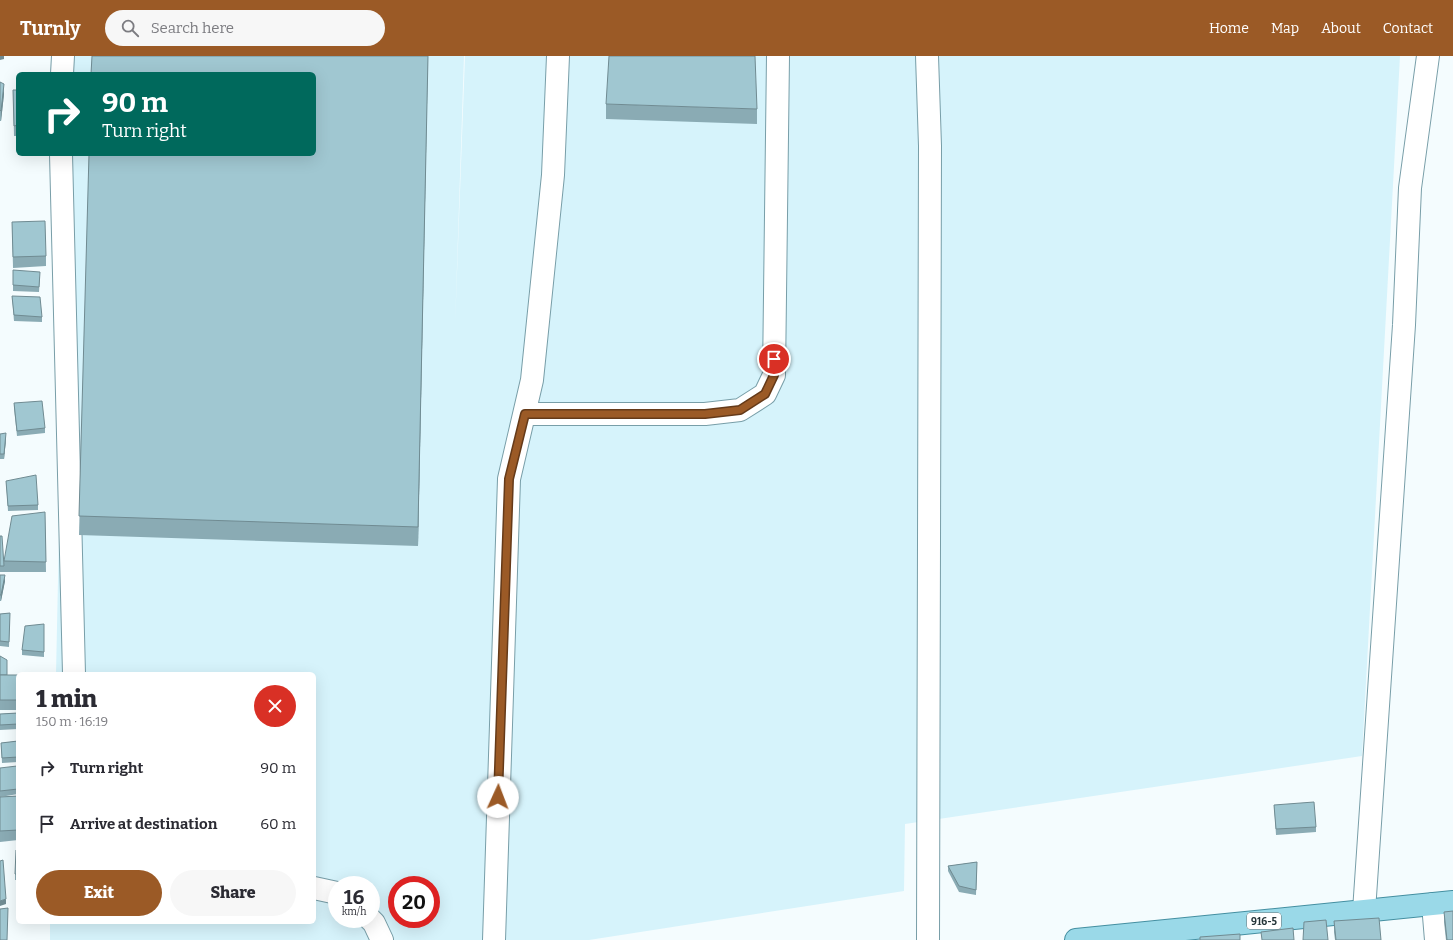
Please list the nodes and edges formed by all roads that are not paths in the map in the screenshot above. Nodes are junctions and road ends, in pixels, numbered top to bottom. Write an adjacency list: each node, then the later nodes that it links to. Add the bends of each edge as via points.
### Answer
1 (63, 56): 6 (street)
2 (558, 56): 8 (street, via 553,175 532,380)
3 (778, 56): 8 (street, via 774,375 765,394 740,410 705,414)
4 (927, 56): 18 (street, via 930,146)
5 (1428, 56): 13 (street, via 1410,188 1404,325)
6 (62, 72)
7 (61, 156): 9 (street)
8 (525, 414): 17 (street, via 509,479)
9 (74, 672)
10 (316, 888): 11 (street)
11 (328, 891)
12 (1443, 903): 13 (main road, 916-5); 20 (street)
13 (1364, 911): 15 (main road, 916-5)
14 (376, 928): 16 (street)
15 (1126, 937): 19 (main road, 916-5)
16 (382, 940)
17 (494, 940)
18 (928, 940)
19 (1076, 940)
20 (1436, 940)

